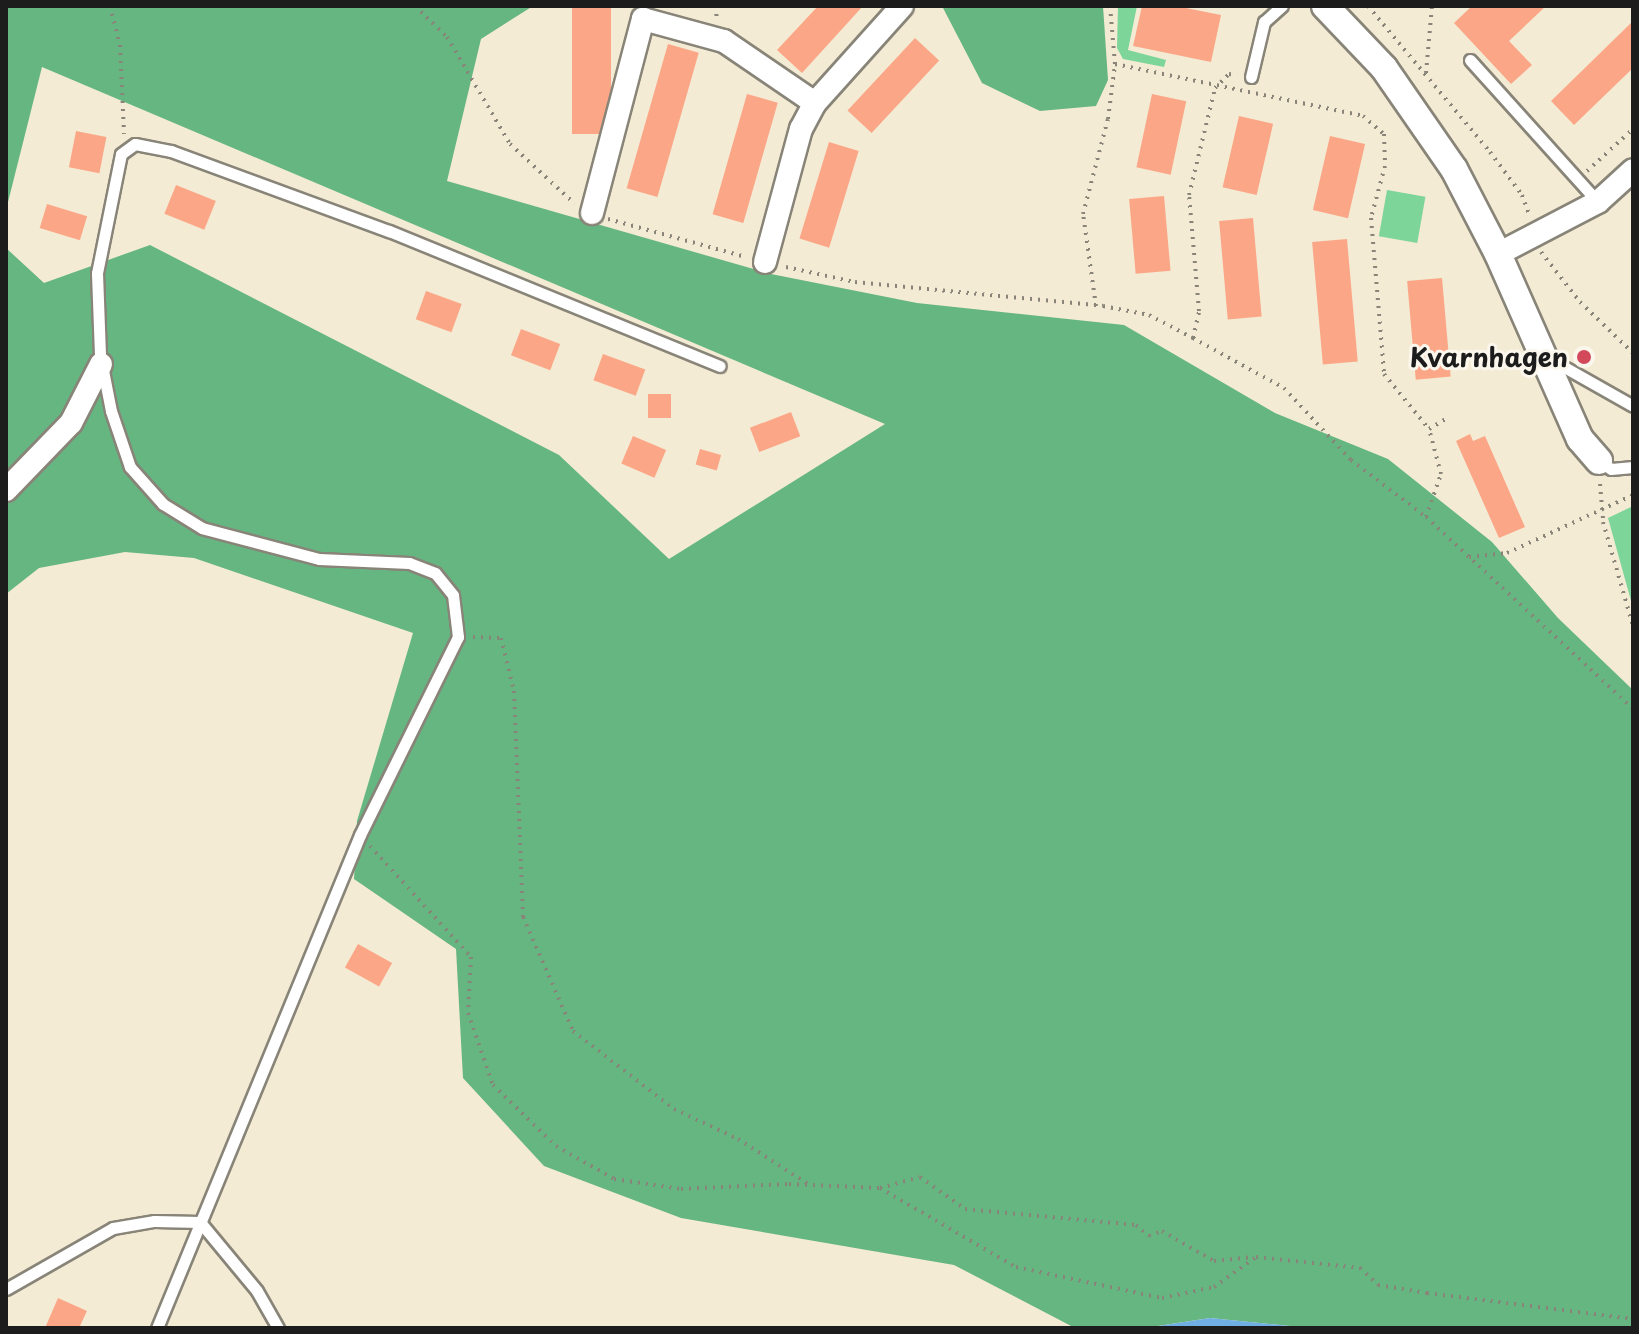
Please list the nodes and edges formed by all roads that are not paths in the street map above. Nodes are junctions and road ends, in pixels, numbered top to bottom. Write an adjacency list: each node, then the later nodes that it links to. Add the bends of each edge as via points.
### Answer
1 (902, 6): 7 (street)
2 (1282, 6): 6 (lane, via 1264,22)
3 (1325, 6): 11 (street, via 1384,68 1454,169)
4 (644, 12): 7 (street, via 724,41); 10 (street)
5 (1470, 60): 9 (lane)
6 (1251, 77)
7 (815, 103): 12 (street, via 801,129)
8 (1633, 170): 9 (street)
9 (1598, 202): 11 (street)
10 (592, 213)
11 (1498, 254): 13 (street)
12 (765, 262)
13 (1540, 353): 16 (lane); 17 (street, via 1580,439)
14 (101, 364): 15 (lane, via 97,273 121,154 135,144 171,151 389,231); 19 (street, via 71,423); 20 (lane, via 130,467 163,504 202,528 255,546 319,559 409,563 435,573 453,595 458,637 360,835)
15 (720, 366)
16 (1633, 406)
17 (1599, 461): 18 (lane, via 1611,469)
18 (1633, 467)
19 (6, 490)
20 (200, 1222): 21 (lane, via 154,1221 113,1228); 22 (lane); 23 (lane, via 257,1291)
21 (6, 1289)
22 (157, 1328)
23 (278, 1328)

